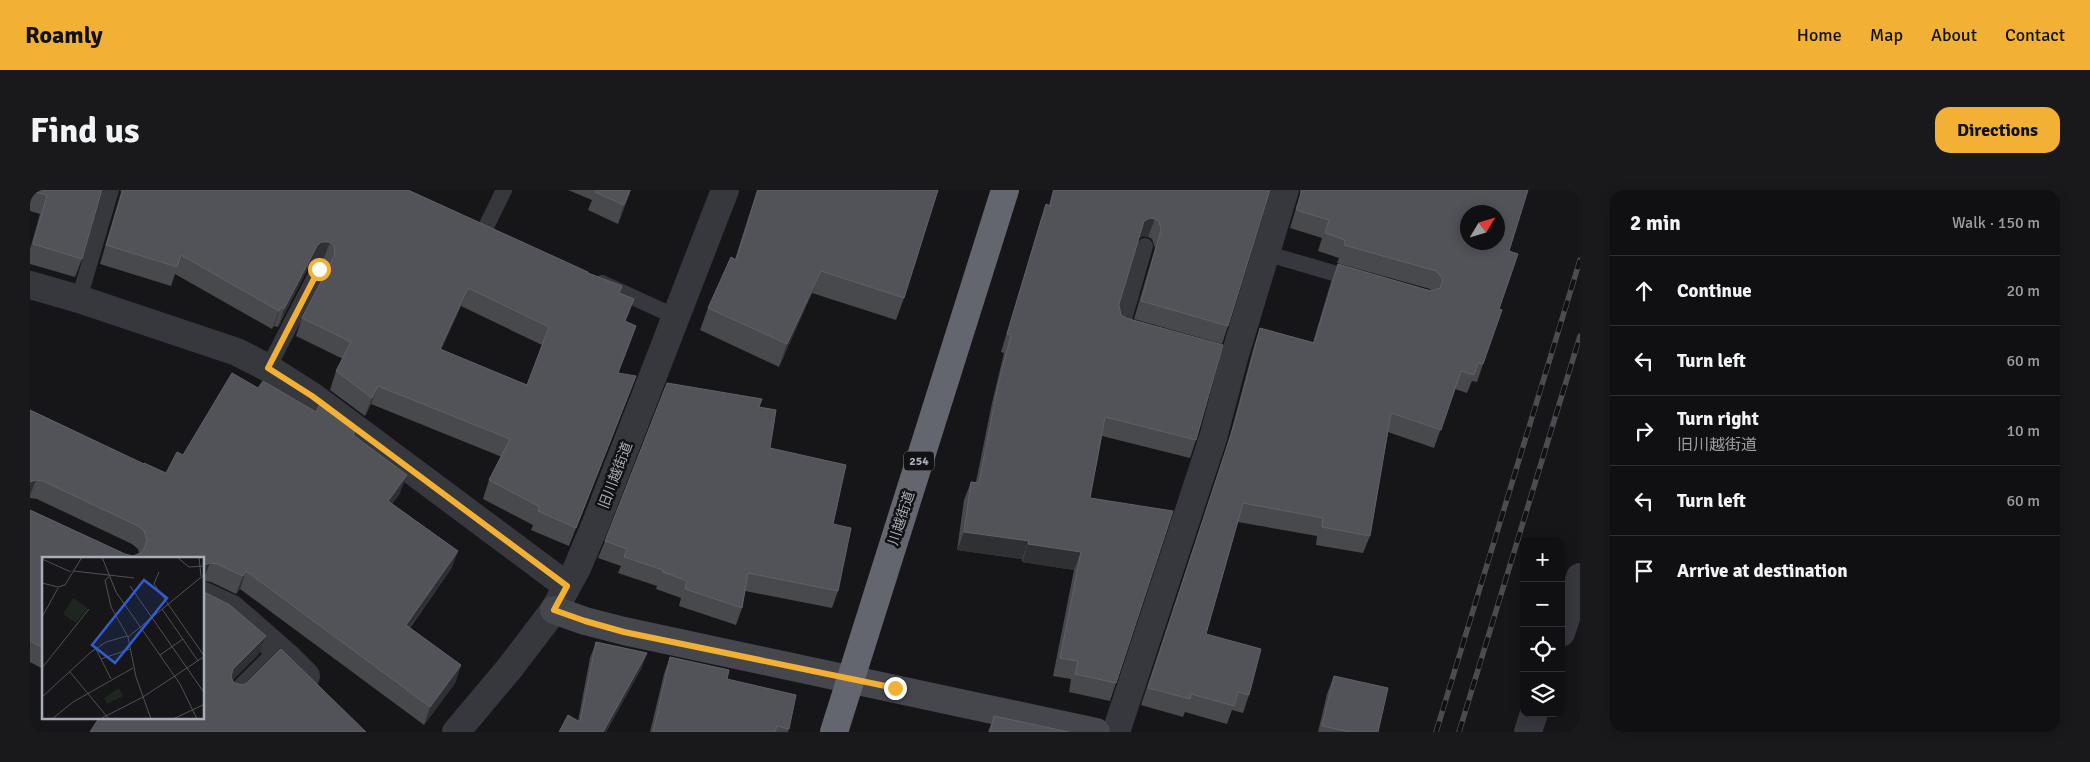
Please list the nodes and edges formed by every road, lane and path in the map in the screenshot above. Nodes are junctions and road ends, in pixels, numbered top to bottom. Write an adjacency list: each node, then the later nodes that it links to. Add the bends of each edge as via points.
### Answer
1 (111, 190): 15 (lane)
2 (504, 190): 7 (lane)
3 (725, 190): 16 (street, 旧川越街道)
4 (1005, 190): 25 (highway, 川越街道 / 254)
5 (1285, 190): 10 (street)
6 (468, 222): 7 (lane)
7 (485, 229): 8 (lane)
8 (503, 238)
9 (1145, 246): 17 (lane, via 1122,326)
10 (1265, 253): 13 (lane); 32 (street, via 1225,355 1213,438)
11 (319, 269): 18 (lane)
12 (585, 275): 16 (lane)
13 (1370, 283)
14 (30, 285): 15 (street)
15 (79, 299): 18 (street, via 237,352)
16 (676, 317): 20 (street, 旧川越街道, via 596,523)
17 (1150, 334)
18 (268, 368): 20 (street, via 312,396)
19 (1580, 577): 23 (street)
20 (567, 586): 22 (street, 旧川越街道)
21 (205, 596): 24 (street, via 232,609)
22 (554, 610): 25 (street, via 624,632); 29 (street, 旧川越街道)
23 (1563, 627)
24 (278, 649): 26 (street); 27 (lane)
25 (850, 679): 30 (highway, 川越街道 / 254); 31 (street)
26 (322, 691)
27 (234, 694)
28 (1533, 717): 33 (street)
29 (456, 732)
30 (834, 732)
31 (1096, 732)
32 (1116, 732)
33 (1528, 732)

